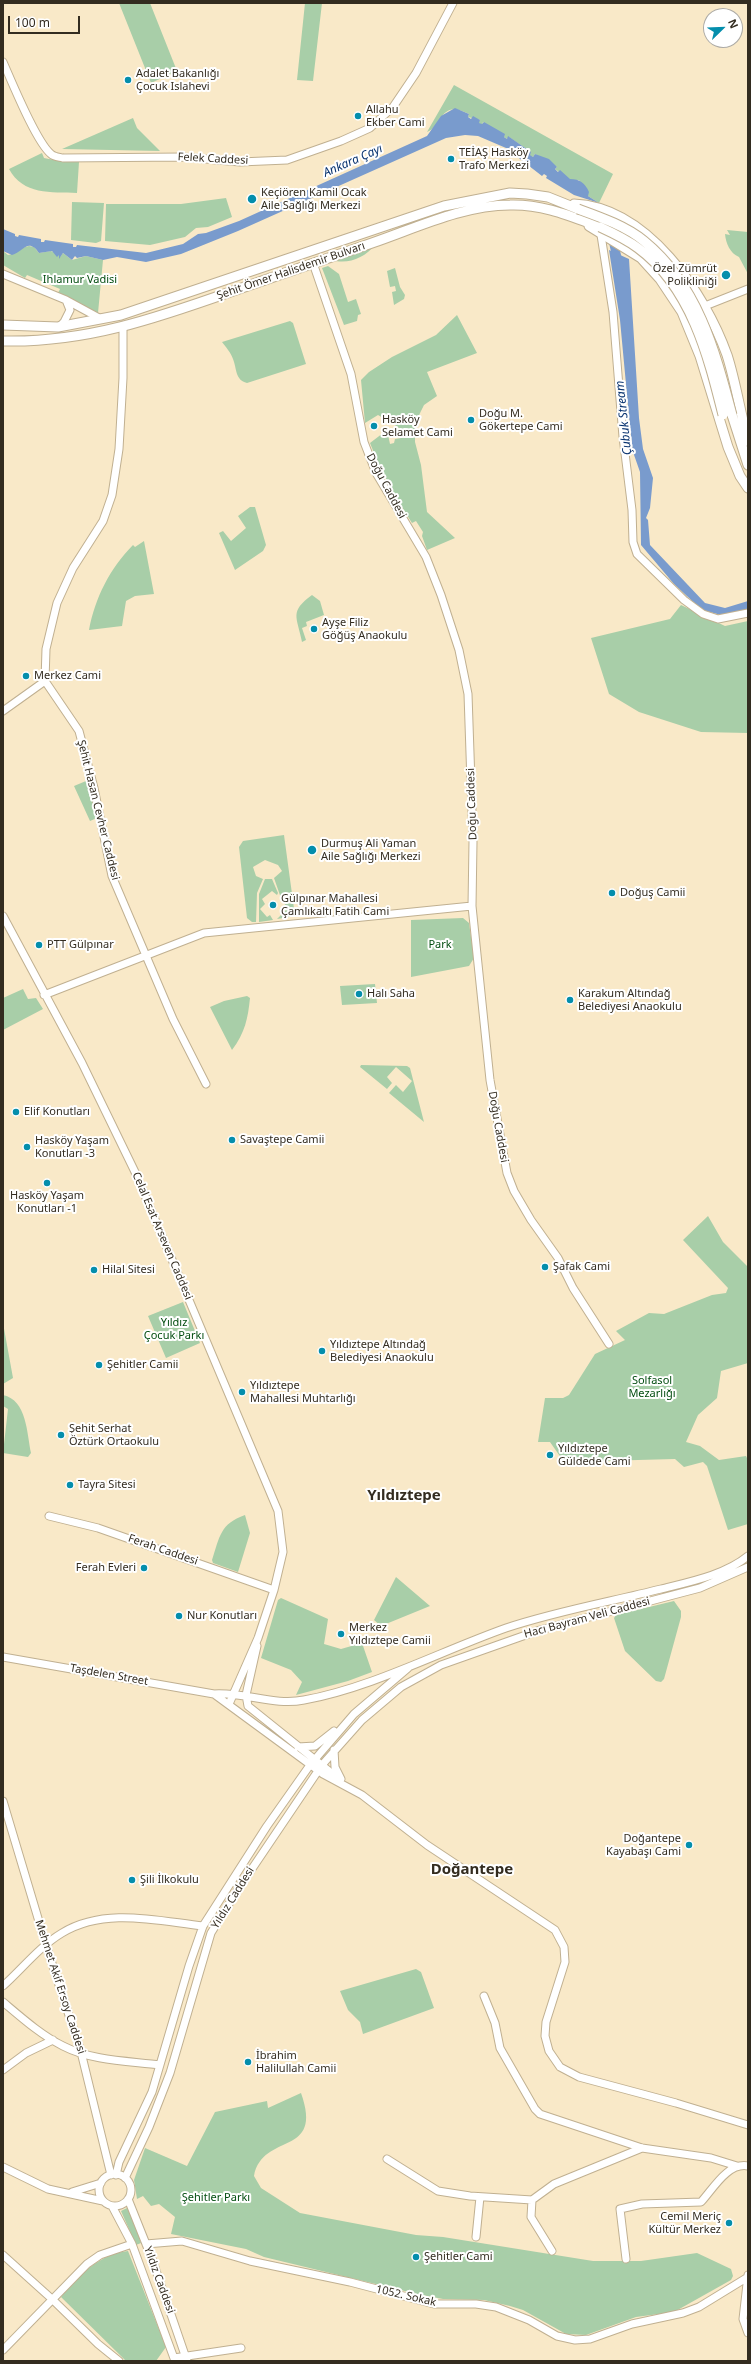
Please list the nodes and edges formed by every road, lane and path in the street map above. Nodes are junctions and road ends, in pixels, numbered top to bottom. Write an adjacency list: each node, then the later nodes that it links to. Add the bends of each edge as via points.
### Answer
1 (453, 3): 2 (street, Felek Caddesi, via 416,73 393,107 370,128 308,154 286,160 240,162 183,157 63,158 52,155 27,114)
2 (3, 62)
3 (578, 207): 7 (highway, Şehit Ömer Halisdemir Bulvarı, via 598,210 618,218 647,236); 13 (highway, Şehit Ömer Halisdemir Bulvarı, via 548,197 510,193 444,206 218,284 121,315); 20 (highway, Şehit Ömer Halisdemir Bulvarı, bridge, via 644,241 675,274 704,323 714,348)
4 (602, 233): 5 (highway, Şehit Ömer Halisdemir Bulvarı, via 578,219 532,206 490,207 460,213); 9 (highway, Şehit Ömer Halisdemir Bulvarı, via 641,258); 20 (highway, bridge, via 638,248 672,284 700,334); 25 (street, via 613,312 633,542 637,554 684,600 704,614 718,618)
5 (313, 263): 15 (highway, Şehit Ömer Halisdemir Bulvarı, via 164,315); 28 (street, Doğu Caddesi, via 351,374 364,442 376,473 426,557 459,650 470,712)
6 (3, 274): 10 (street)
7 (693, 286): 9 (highway, via 694,291 687,299 678,301); 11 (highway, Şehit Ömer Halisdemir Bulvarı)
8 (748, 289): 11 (street)
9 (672, 297): 12 (highway, Şehit Ömer Halisdemir Bulvarı)
10 (66, 300): 13 (street); 16 (street, via 70,310 64,322)
11 (705, 306): 12 (highway, via 702,321 694,323); 12 (highway, via 697,300 690,301 685,306); 17 (highway, Şehit Ömer Halisdemir Bulvarı)
12 (685, 318): 19 (highway, Şehit Ömer Halisdemir Bulvarı)
13 (100, 319): 16 (highway, Şehit Ömer Halisdemir Bulvarı)
14 (3, 325): 16 (highway, Şehit Ömer Halisdemir Bulvarı)
15 (123, 326): 18 (highway, Şehit Ömer Halisdemir Bulvarı, via 79,337); 26 (street, via 119,449 112,495 103,521 72,568 57,603 46,649)
16 (58, 327)
17 (718, 334): 19 (highway, via 713,329 704,329 698,333); 21 (highway, Şehit Ömer Halisdemir Bulvarı, via 734,380)
18 (3, 341)
19 (696, 343): 24 (highway, Şehit Ömer Halisdemir Bulvarı, via 718,419 740,476)
20 (728, 415): 22 (highway, Şehit Ömer Halisdemir Bulvarı); 23 (highway, Şehit Ömer Halisdemir Bulvarı, via 739,464)
21 (748, 441)
22 (748, 464)
23 (748, 482)
24 (748, 488)
25 (748, 613)
26 (44, 681): 27 (street); 30 (street, Şehit Hasan Cevher Caddesi, via 79,731 112,876)
27 (3, 711)
28 (472, 906): 30 (street, via 204,933); 33 (street, Doğu Caddesi, via 490,1080 507,1173 531,1220 558,1258 573,1288)
29 (3, 916): 31 (street, Celal Esat Arseven Caddesi)
30 (147, 956): 31 (street); 32 (street, Şehit Hasan Cevher Caddesi, via 173,1019)
31 (44, 995): 37 (street, Celal Esat Arseven Caddesi, via 82,1062 135,1172 278,1511 283,1552)
32 (206, 1084)
33 (609, 1344)
34 (50, 1516): 37 (street, Ferah Caddesi, via 136,1540)
35 (748, 1556): 40 (street, via 726,1569 681,1584 567,1610 505,1628)
36 (748, 1567): 41 (street, Hacı Bayram Veli Caddesi, via 700,1588 509,1639)
37 (274, 1590): 38 (street, Celal Esat Arseven Caddesi)
38 (258, 1638): 42 (street); 44 (street)
39 (3, 1657): 43 (street, Taşdelen Street)
40 (413, 1664): 44 (street, via 303,1701 281,1702); 46 (street, Yıldız Caddesi)
41 (427, 1671): 48 (street, Yıldız Caddesi, via 379,1704)
42 (233, 1693): 43 (street); 44 (street); 45 (street)
43 (214, 1694): 45 (street)
44 (246, 1696): 45 (street, via 240,1706); 47 (street, via 251,1709)
45 (231, 1706): 49 (street)
46 (354, 1714): 47 (street, via 315,1746); 49 (street, Yıldız Caddesi)
47 (297, 1747): 49 (street)
48 (334, 1750): 50 (street, Yıldız Caddesi); 51 (street, via 335,1767)
49 (313, 1762): 50 (street); 53 (street, Yıldız Caddesi, via 267,1826)
50 (320, 1768): 51 (street); 69 (street, Yıldız Caddesi, via 211,1933 170,2073 150,2127)
51 (345, 1784): 62 (street, via 428,1845 555,1930 564,1947 565,1962 546,2022 545,2036 549,2051 560,2067 579,2077)
52 (3, 1801): 54 (street, Mehmet Akif Ersoy Caddesi)
53 (203, 1926): 54 (street, via 124,1918 100,1919 62,1933); 60 (street, Yıldız Caddesi)
54 (46, 1945): 55 (street); 59 (street, Mehmet Akif Ersoy Caddesi)
55 (3, 1986)
56 (484, 1996): 63 (street, via 495,2023 500,2048 540,2114)
57 (3, 2002): 58 (street)
58 (53, 2040): 59 (street, via 64,2047); 61 (street, via 26,2053)
59 (81, 2052): 60 (street, via 100,2058); 68 (street, Mehmet Akif Ersoy Caddesi)
60 (160, 2065): 68 (street, Yıldız Caddesi, via 146,2109)
61 (3, 2070)
62 (748, 2125)
63 (642, 2148): 65 (street, via 711,2158); 74 (street, via 554,2184)
64 (387, 2158): 72 (street, via 438,2191)
65 (737, 2166): 66 (street); 82 (street, via 732,2168 701,2202 642,2204 620,2209)
66 (748, 2166)
67 (3, 2167): 71 (street, via 48,2189)
68 (114, 2175): 69 (street); 70 (street)
69 (125, 2178): 73 (street, Yıldız Caddesi, via 131,2190)
70 (101, 2183): 71 (street); 75 (street, via 99,2192)
71 (70, 2193): 75 (street)
72 (480, 2197): 74 (street); 77 (street)
73 (128, 2199): 76 (street, via 121,2205); 79 (street, Yıldız Caddesi)
74 (532, 2200): 80 (street, via 531,2217)
75 (103, 2201): 76 (street)
76 (112, 2206): 78 (street, Yıldız Caddesi)
77 (476, 2237)
78 (132, 2244): 84 (street, via 100,2255 87,2264); 89 (street, Yıldız Caddesi)
79 (146, 2244): 83 (street, 1052. Sokak, via 182,2241 250,2261 337,2279 434,2304 476,2304 496,2307 524,2318 557,2336 575,2340 590,2339 632,2324 683,2313 699,2307); 90 (street, Yıldız Caddesi)
80 (552, 2250)
81 (3, 2255): 84 (street)
82 (626, 2259)
83 (748, 2276): 85 (street)
84 (53, 2300): 88 (street); 91 (street)
85 (746, 2305): 86 (street, via 743,2319)
86 (748, 2333)
87 (241, 2348): 90 (street)
88 (3, 2350)
89 (175, 2359): 90 (street)
90 (186, 2359)
91 (119, 2361)

